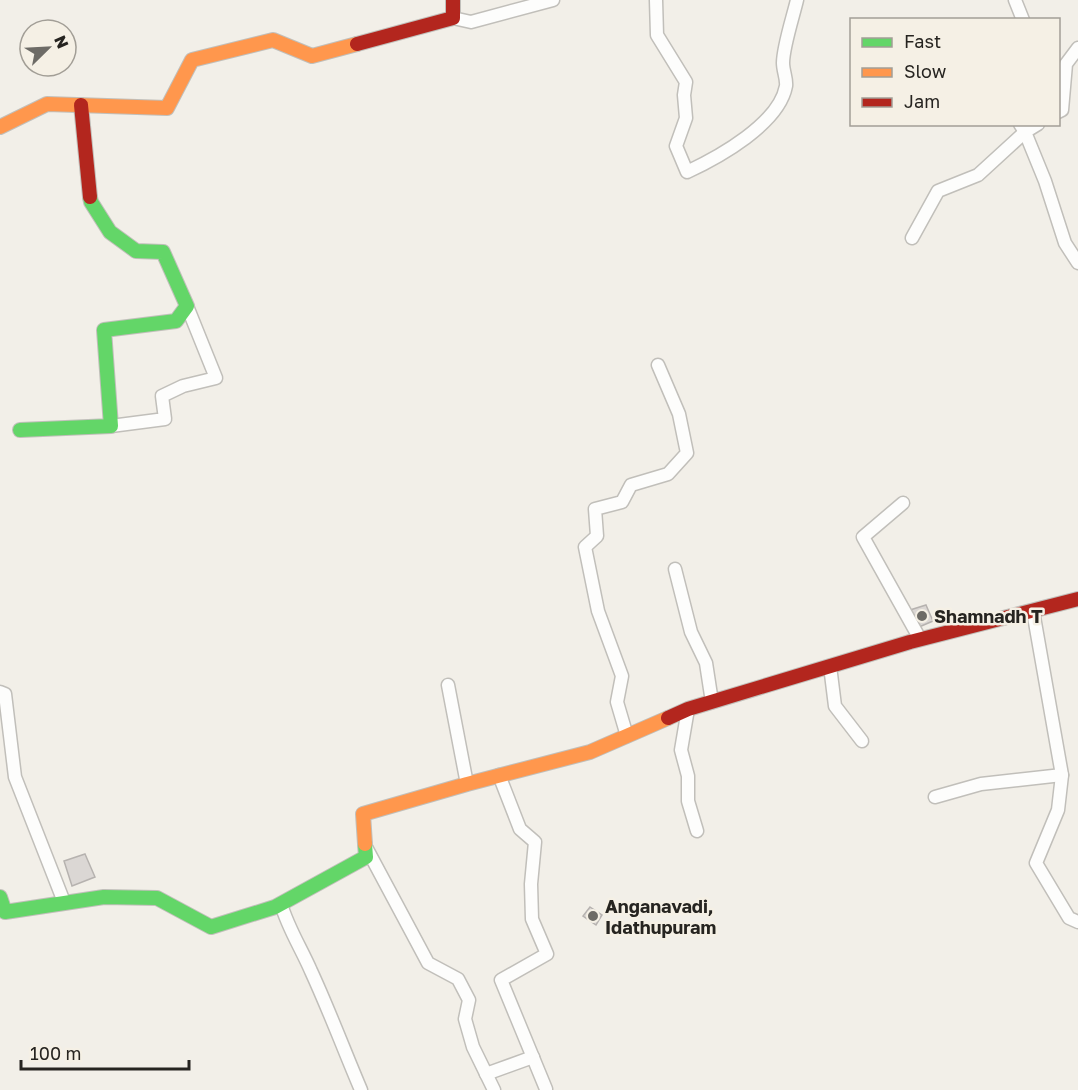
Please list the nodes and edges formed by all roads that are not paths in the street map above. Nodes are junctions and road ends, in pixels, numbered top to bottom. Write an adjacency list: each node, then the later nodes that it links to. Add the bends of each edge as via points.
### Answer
1 (453, 0): 6 (street)
2 (554, 0): 6 (street, via 471,22)
3 (656, 0): 4 (street, via 657,35 686,82 686,118 676,146 687,172 736,144 777,108 786,85 783,63)
4 (797, 0)
5 (1015, 0): 7 (street)
6 (453, 18): 9 (street, via 312,56 273,40 192,60 167,108)
7 (1022, 18)
8 (1078, 48): 10 (street, via 1066,64)
9 (81, 105): 11 (street, via 47,104); 15 (street, via 91,202 110,232 136,251 163,252)
10 (1060, 111)
11 (0, 127)
12 (1023, 128): 13 (street, via 978,175 938,191); 14 (street, via 1065,243)
13 (912, 238)
14 (1078, 263)
15 (187, 306): 17 (street, via 176,321 104,330); 17 (street, via 216,378 162,396 165,419)
16 (658, 365): 29 (street, via 679,414 687,453 668,474 631,485 622,502 595,509 597,536 585,547 598,611 622,676 617,702)
17 (111, 426): 18 (street)
18 (20, 430)
19 (903, 503): 23 (street, via 863,537)
20 (675, 569): 27 (street, via 691,632 706,663)
21 (1078, 600): 22 (street)
22 (1033, 611): 23 (street); 31 (street)
23 (920, 639): 24 (street)
24 (830, 666): 27 (street); 30 (street, via 835,706)
25 (448, 685): 33 (street)
26 (0, 692): 38 (street, via 5,694 15,777)
27 (712, 702): 28 (street)
28 (688, 709): 29 (street); 35 (street, via 681,750 688,776 688,801)
29 (627, 736): 32 (street, via 590,752)
30 (862, 741)
31 (1062, 774): 34 (street, via 981,784); 40 (street, via 1058,810 1036,862 1069,918)
32 (499, 776): 33 (street); 41 (street, via 520,829 535,842 532,919 547,954 501,980)
33 (467, 784): 36 (street, via 363,814)
34 (935, 797)
35 (698, 831)
36 (365, 845): 39 (street, via 366,857); 42 (street, via 428,963 458,979 469,1000 465,1019 472,1047)
37 (0, 897): 38 (street, via 5,912)
38 (64, 902): 39 (street, via 104,897 157,898 211,927)
39 (281, 904): 44 (street)
40 (1078, 922)
41 (533, 1057): 42 (street); 43 (street)
42 (486, 1074): 45 (street)
43 (546, 1089)
44 (361, 1090)
45 (494, 1090)

